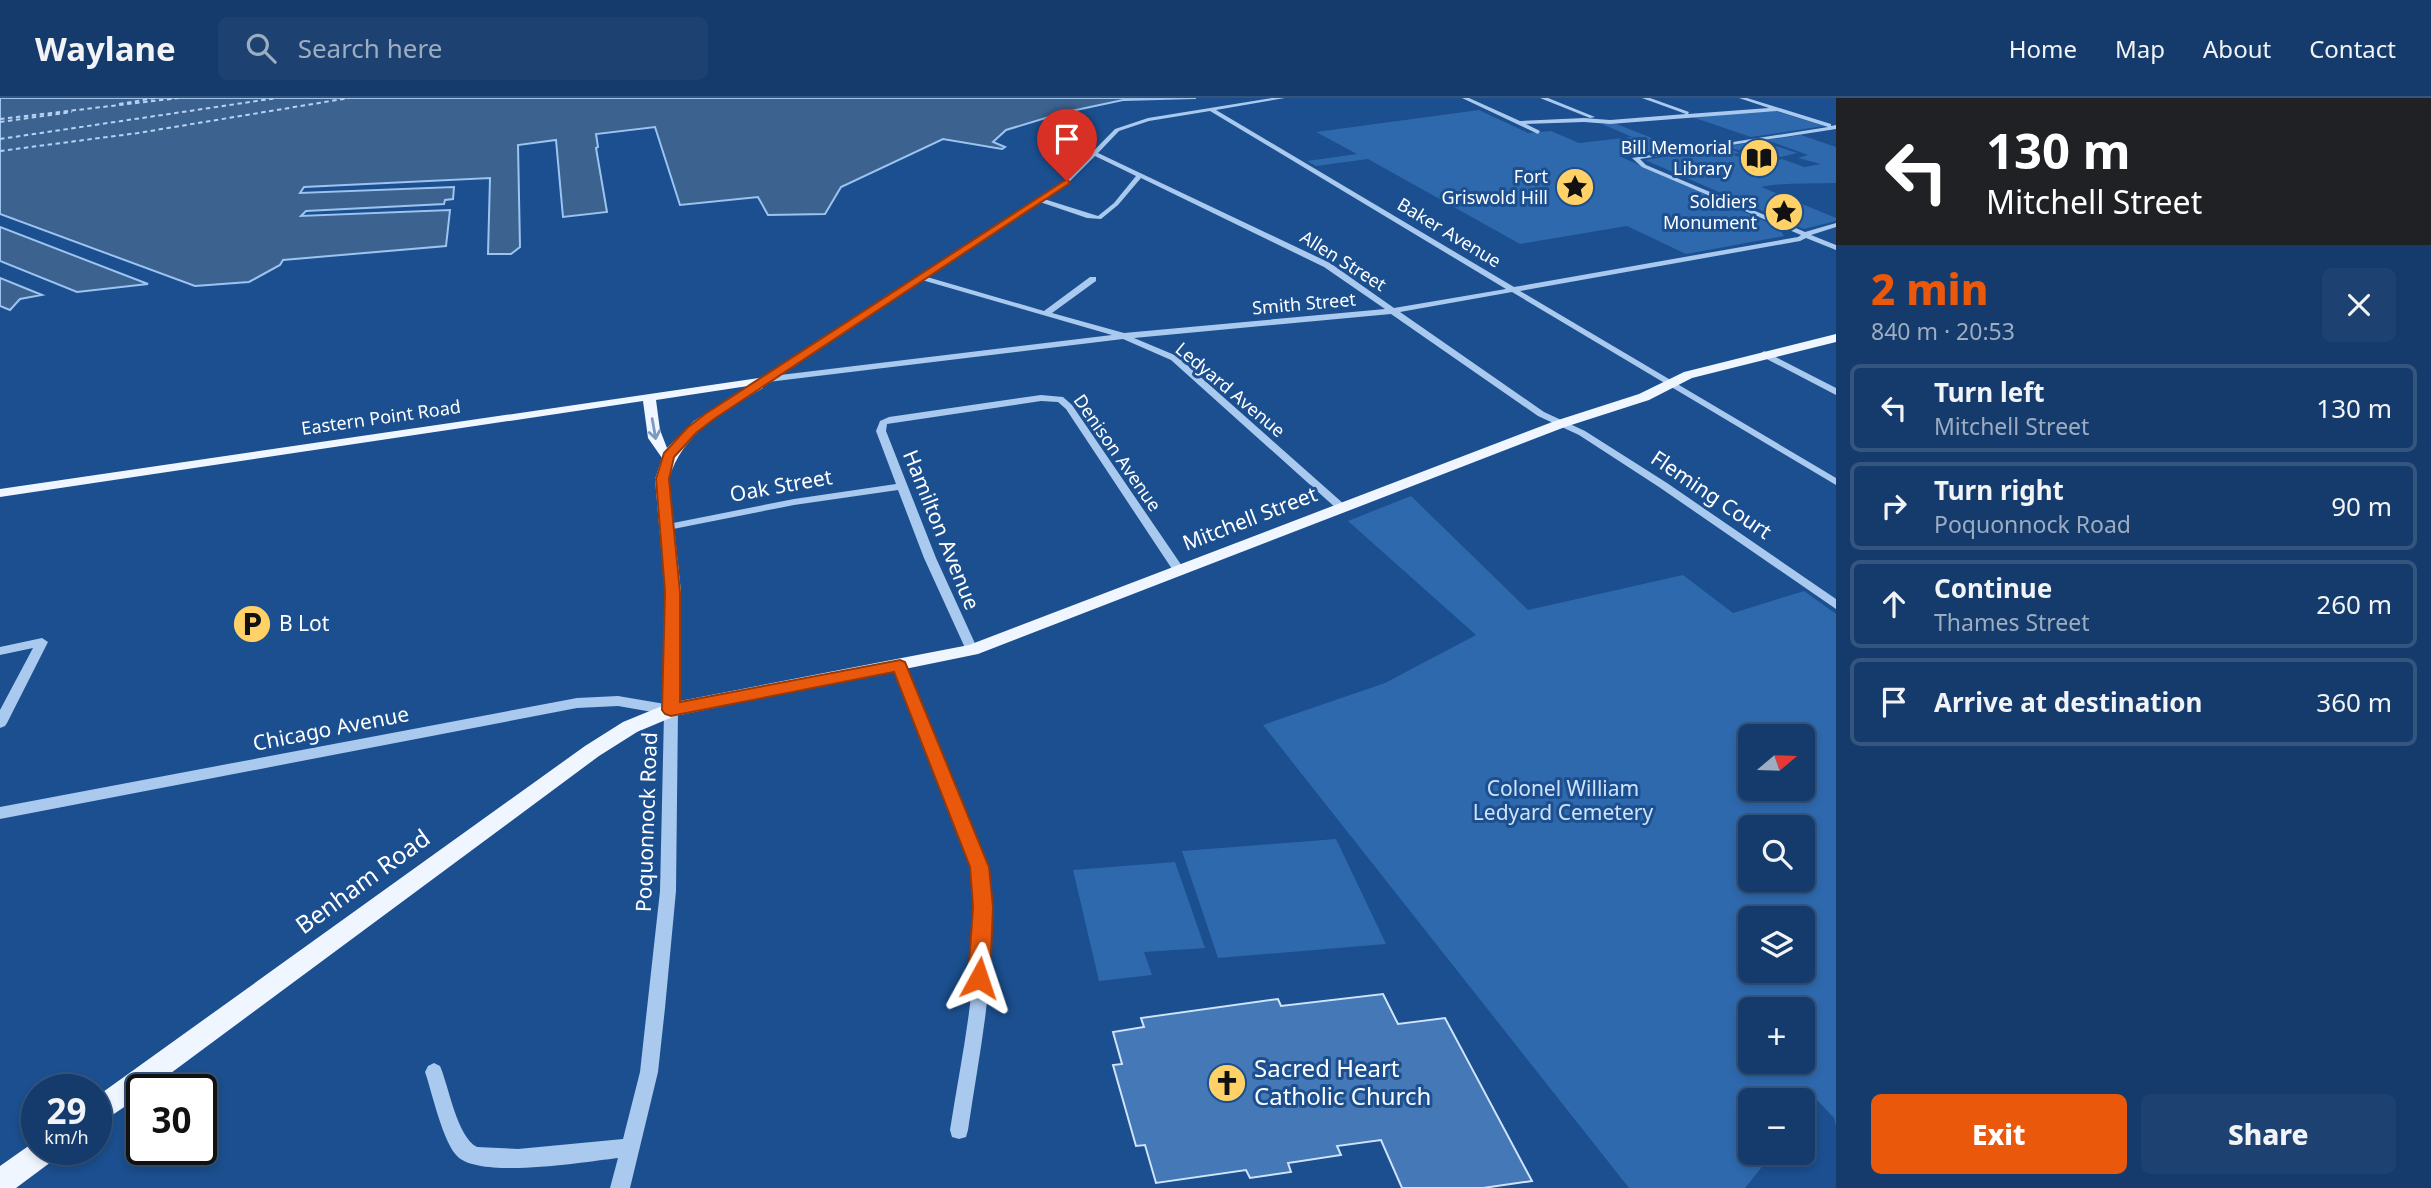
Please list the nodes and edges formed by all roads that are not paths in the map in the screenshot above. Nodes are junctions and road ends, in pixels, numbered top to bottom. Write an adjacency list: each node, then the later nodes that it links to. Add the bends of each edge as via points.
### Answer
1 (1282, 98): 7 (street)
2 (1465, 98): 10 (street)
3 (1544, 98): 9 (street)
4 (1645, 98): 8 (street)
5 (1742, 98): 6 (street)
6 (1777, 109): 8 (street); 11 (street)
7 (1211, 110): 13 (street, via 1130,124); 21 (street, Baker Avenue)
8 (1692, 115): 9 (street)
9 (1598, 120): 10 (street)
10 (1520, 124): 12 (street)
11 (1835, 127): 17 (street, via 1641,155 1635,160)
12 (1538, 132)
13 (1093, 153): 14 (street, Allen Street); 15 (street, via 1067,181)
14 (1140, 175): 15 (street, via 1099,218); 22 (street, Allen Street, via 1308,254)
15 (1040, 200): 19 (street)
16 (1836, 225): 17 (street, Smith Street)
17 (1805, 234): 18 (street); 21 (street, Smith Street, via 1800,239)
18 (1836, 248)
19 (922, 278): 23 (street, Ledyard Avenue); 27 (street)
20 (1093, 279): 23 (street)
21 (1514, 290): 22 (street, Smith Street); 28 (street, Baker Avenue)
22 (1394, 311): 24 (street, Smith Street); 32 (street, Allen Street)
23 (1046, 313): 24 (street, Ledyard Avenue)
24 (1124, 336): 27 (street, Smith Street); 37 (street, Ledyard Avenue, via 1174,358)
25 (1836, 338): 26 (main road, Mitchell Street)
26 (1764, 354): 28 (main road, Mitchell Street); 29 (street)
27 (768, 379): 30 (main road, Eastern Point Road); 33 (main road, via 692,430)
28 (1670, 383): 32 (main road, Mitchell Street, via 1644,397); 34 (street, Baker Avenue)
29 (1836, 392)
30 (649, 398): 33 (main road, one-way to 33, via 655,438); 36 (main road, Eastern Point Road)
31 (883, 423): 35 (street, Hamilton Avenue, via 880,431); 39 (street, Denison Avenue, via 1041,398 1060,399)
32 (1560, 424): 37 (main road, Mitchell Street); 40 (street, Fleming Court, via 1663,485)
33 (668, 456): 38 (main road, Poquonnock Road, via 662,479)
34 (1836, 482)
35 (902, 486): 38 (street, Oak Street); 41 (street, Hamilton Avenue)
36 (0, 493)
37 (1341, 507): 39 (main road, Mitchell Street)
38 (667, 527): 44 (main road, Poquonnock Road, via 673,592)
39 (1178, 569): 41 (main road, Mitchell Street)
40 (1836, 605)
41 (972, 650): 43 (main road, Mitchell Street)
42 (0, 651): 45 (street, via 43,642)
43 (900, 666): 44 (main road, Mitchell Street); 49 (street, via 982,878 982,951)
44 (671, 710): 46 (street, Chicago Avenue, via 618,701 577,703); 48 (main road, Benham Road, via 630,727 592,751); 50 (street, Poquonnock Road, via 668,891 649,1072)
45 (0, 723)
46 (0, 813)
47 (434, 1072): 50 (street, via 460,1144 474,1157 502,1159)
48 (112, 1101)
49 (959, 1130)
50 (631, 1147): 53 (street, Poquonnock Road)
51 (25, 1165): 52 (main road)
52 (0, 1183)
53 (620, 1188)

